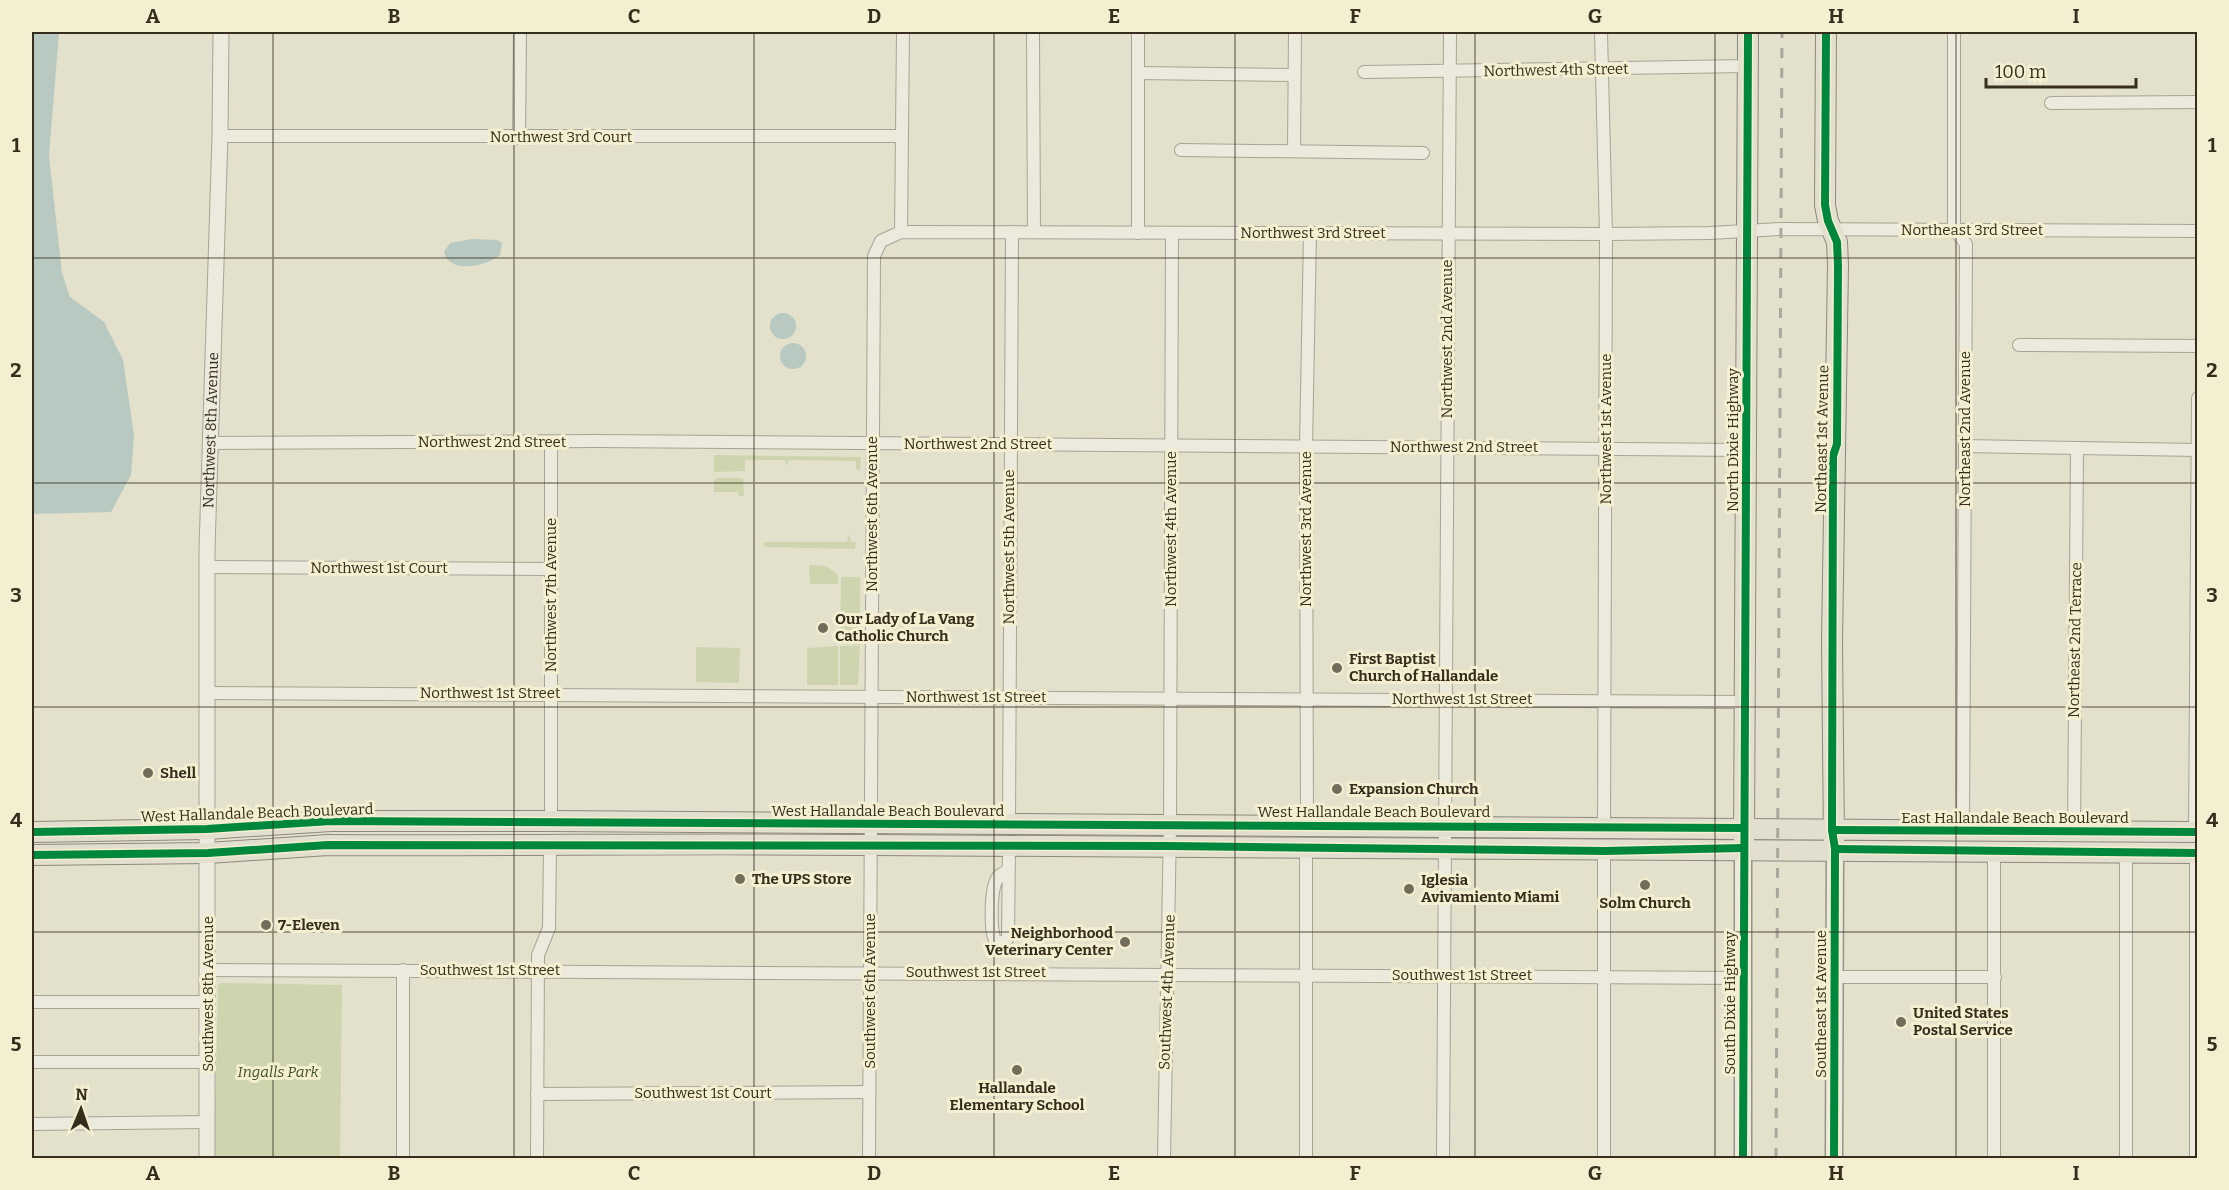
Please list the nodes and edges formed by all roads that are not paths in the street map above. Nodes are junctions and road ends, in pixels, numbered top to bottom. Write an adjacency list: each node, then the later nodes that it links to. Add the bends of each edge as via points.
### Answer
1 (221, 32): 20 (street, Northwest 8th Avenue)
2 (520, 32): 22 (street)
3 (903, 32): 21 (street)
4 (1033, 32): 32 (street)
5 (1138, 32): 16 (street)
6 (1295, 32): 17 (street)
7 (1450, 32): 15 (street, Northwest 2nd Avenue)
8 (1601, 32): 13 (street, Northwest 1st Avenue)
9 (1748, 32): 12 (main road, North Dixie Highway)
10 (1826, 32): 27 (main road, Northeast 1st Avenue, via 1824,205)
11 (1954, 32): 26 (street, Northeast 2nd Avenue)
12 (1748, 66): 13 (street, Northwest 4th Street); 28 (main road, North Dixie Highway)
13 (1600, 69): 15 (street, Northwest 4th Street); 37 (street, Northwest 1st Avenue)
14 (1364, 72): 15 (street, Northwest 4th Street)
15 (1450, 72): 36 (street, Northwest 2nd Avenue)
16 (1138, 73): 17 (street); 33 (street)
17 (1294, 75): 24 (street)
18 (2198, 102): 19 (street)
19 (2051, 103)
20 (220, 136): 22 (street, Northwest 3rd Court); 43 (street, Northwest 8th Avenue)
21 (902, 136): 22 (street, Northwest 3rd Court); 30 (street)
22 (519, 138)
23 (1181, 150): 24 (street)
24 (1294, 150): 25 (street)
25 (1423, 153)
26 (1954, 229): 27 (street, Northeast 3rd Street); 29 (street, Northeast 3rd Street); 47 (street, Northeast 2nd Avenue, via 1966,244)
27 (1832, 230): 28 (street, Northeast 3rd Street); 82 (main road, Northeast 1st Avenue, via 1838,265 1837,444 1833,456)
28 (1747, 231): 37 (street, Northwest 3rd Street); 52 (main road, North Dixie Highway)
29 (2198, 231)
30 (901, 232): 31 (street, Northwest 3rd Street); 38 (street, Northwest 3rd Street)
31 (1012, 232): 32 (street, Northwest 3rd Street); 45 (street, Northwest 5th Avenue)
32 (1034, 232): 33 (street, Northwest 3rd Street)
33 (1138, 233): 34 (street, Northwest 3rd Street)
34 (1172, 233): 35 (street, Northwest 3rd Street); 46 (street, Northwest 4th Avenue)
35 (1310, 233): 36 (street, Northwest 3rd Street); 48 (street, Northwest 3rd Avenue)
36 (1448, 233): 37 (street, Northwest 3rd Street); 49 (street, Northwest 2nd Avenue)
37 (1606, 234): 50 (street, Northwest 1st Avenue)
38 (881, 241): 44 (street, Northwest 6th Avenue, via 874,256)
39 (2019, 345): 40 (street)
40 (2198, 346)
41 (2198, 398): 53 (street)
42 (552, 442): 43 (street, Northwest 2nd Street); 44 (street, Northwest 2nd Street); 56 (street, Northwest 7th Avenue)
43 (209, 443): 54 (street, Northwest 8th Avenue)
44 (872, 443): 45 (street, Northwest 2nd Street); 59 (street, Northwest 6th Avenue)
45 (1009, 444): 46 (street, Northwest 2nd Street); 60 (street, Northwest 5th Avenue)
46 (1171, 445): 48 (street, Northwest 2nd Street); 61 (street, Northwest 4th Avenue)
47 (1965, 446): 51 (street); 79 (street, Northeast 2nd Avenue)
48 (1305, 447): 49 (street, Northwest 2nd Street); 62 (street, Northwest 3rd Avenue)
49 (1446, 447): 50 (street, Northwest 2nd Street); 63 (street, Northwest 2nd Avenue)
50 (1606, 447): 52 (street, Northwest 2nd Street); 64 (street, Northwest 1st Avenue)
51 (2077, 448): 53 (street); 77 (street, Northeast 2nd Terrace)
52 (1746, 450): 65 (main road, North Dixie Highway)
53 (2197, 450): 55 (street)
54 (207, 567): 56 (street, Northwest 1st Court); 57 (street, Northwest 8th Avenue)
55 (2196, 568): 66 (street)
56 (551, 569): 58 (street, Northwest 7th Avenue)
57 (207, 693): 58 (street, Northwest 1st Street); 75 (street, Northwest 8th Avenue)
58 (551, 694): 59 (street, Northwest 1st Street); 67 (street, Northwest 7th Avenue)
59 (871, 696): 60 (street, Northwest 1st Street); 69 (street, Northwest 6th Avenue)
60 (1009, 697): 61 (street, Northwest 1st Street); 70 (street, Northwest 5th Avenue)
61 (1170, 698): 62 (street, Northwest 1st Street); 71 (street, Northwest 4th Avenue)
62 (1307, 699): 63 (street, Northwest 1st Street); 72 (street, Northwest 3rd Avenue)
63 (1446, 699): 64 (street, Northwest 1st Street); 74 (street, Northwest 2nd Avenue)
64 (1604, 700): 65 (street, Northwest 1st Street); 73 (street, Northwest 1st Avenue)
65 (1744, 702): 81 (main road, North Dixie Highway)
66 (2197, 703): 80 (street)
67 (551, 821): 68 (main road, West Hallandale Beach Boulevard); 75 (main road, West Hallandale Beach Boulevard, via 331,821); 85 (main road, via 537,835)
68 (595, 822): 69 (main road, West Hallandale Beach Boulevard); 86 (main road, via 563,833)
69 (871, 824): 70 (main road, West Hallandale Beach Boulevard); 84 (street, Southwest 6th Avenue)
70 (1009, 825): 71 (main road, West Hallandale Beach Boulevard)
71 (1170, 825): 72 (main road, West Hallandale Beach Boulevard); 87 (street, Southwest 4th Avenue)
72 (1306, 825): 74 (main road, West Hallandale Beach Boulevard)
73 (1604, 826): 74 (main road, West Hallandale Beach Boulevard); 81 (main road, West Hallandale Beach Boulevard)
74 (1445, 827): 90 (street, Northwest 2nd Avenue)
75 (207, 829): 76 (main road, West Hallandale Beach Boulevard); 95 (street, Southwest 8th Avenue)
76 (69, 831): 78 (main road, West Hallandale Beach Boulevard); 83 (main road, via 50,843)
77 (2073, 831): 79 (main road, East Hallandale Beach Boulevard); 80 (main road, East Hallandale Beach Boulevard); 92 (main road, via 2064,840 2012,841)
78 (32, 832)
79 (1963, 832): 82 (main road, East Hallandale Beach Boulevard)
80 (2196, 832): 93 (main road, via 2188,837)
81 (1744, 838): 82 (main road, East Hallandale Beach Boulevard); 91 (main road); 109 (main road, South Dixie Highway)
82 (1834, 840): 92 (main road, East Hallandale Beach Boulevard); 107 (main road, Southeast 1st Avenue)
83 (32, 843)
84 (871, 845): 86 (main road); 88 (main road); 102 (street, Southwest 6th Avenue)
85 (512, 846): 86 (main road); 95 (main road, via 328,845)
86 (550, 846): 101 (street, via 549,928 539,950)
87 (1169, 846): 88 (main road); 89 (main road); 103 (street, Southwest 4th Avenue)
88 (1009, 847): 98 (street)
89 (1306, 847): 90 (main road); 105 (street)
90 (1445, 849): 91 (main road); 104 (street, Northwest 2nd Avenue)
91 (1604, 851): 106 (street)
92 (1994, 851): 93 (main road, East Hallandale Beach Boulevard); 108 (street)
93 (2100, 852): 94 (main road, East Hallandale Beach Boulevard)
94 (2126, 852): 96 (main road, East Hallandale Beach Boulevard); 129 (street)
95 (208, 853): 97 (main road); 99 (street, Southwest 8th Avenue)
96 (2197, 853): 130 (street)
97 (32, 855)
98 (1006, 871): 98 (street, via 1008,937 1002,944 992,935 993,888 998,876)
99 (208, 970): 100 (street, Southwest 1st Street); 111 (street, Southwest 8th Avenue)
100 (403, 970): 101 (street, Southwest 1st Street); 119 (street)
101 (538, 971): 102 (street, Southwest 1st Street); 115 (street)
102 (869, 972): 103 (street, Southwest 1st Street); 114 (street, Southwest 6th Avenue)
103 (1169, 974): 105 (street, Southwest 1st Street); 122 (street, Southwest 4th Avenue)
104 (1445, 974): 105 (street, Southwest 1st Street); 106 (street, Southwest 1st Street); 124 (street, Northwest 2nd Avenue)
105 (1306, 975): 123 (street)
106 (1605, 975): 109 (street, Southwest 1st Street); 125 (street)
107 (1834, 977): 108 (street); 127 (main road, Southeast 1st Avenue)
108 (1995, 977): 128 (street)
109 (1743, 978): 126 (main road, South Dixie Highway)
110 (32, 1002): 111 (street)
111 (208, 1002): 113 (street, Southwest 8th Avenue)
112 (32, 1062): 113 (street)
113 (208, 1062): 116 (street, Southwest 8th Avenue)
114 (869, 1092): 115 (street, Southwest 1st Court); 121 (street, Southwest 6th Avenue)
115 (537, 1094): 120 (street)
116 (207, 1122): 117 (street); 118 (street, Southwest 8th Avenue)
117 (32, 1124)
118 (207, 1158)
119 (403, 1158)
120 (537, 1158)
121 (869, 1158)
122 (1164, 1158)
123 (1306, 1158)
124 (1443, 1158)
125 (1604, 1158)
126 (1743, 1158)
127 (1834, 1158)
128 (1994, 1158)
129 (2126, 1158)
130 (2196, 1158)

